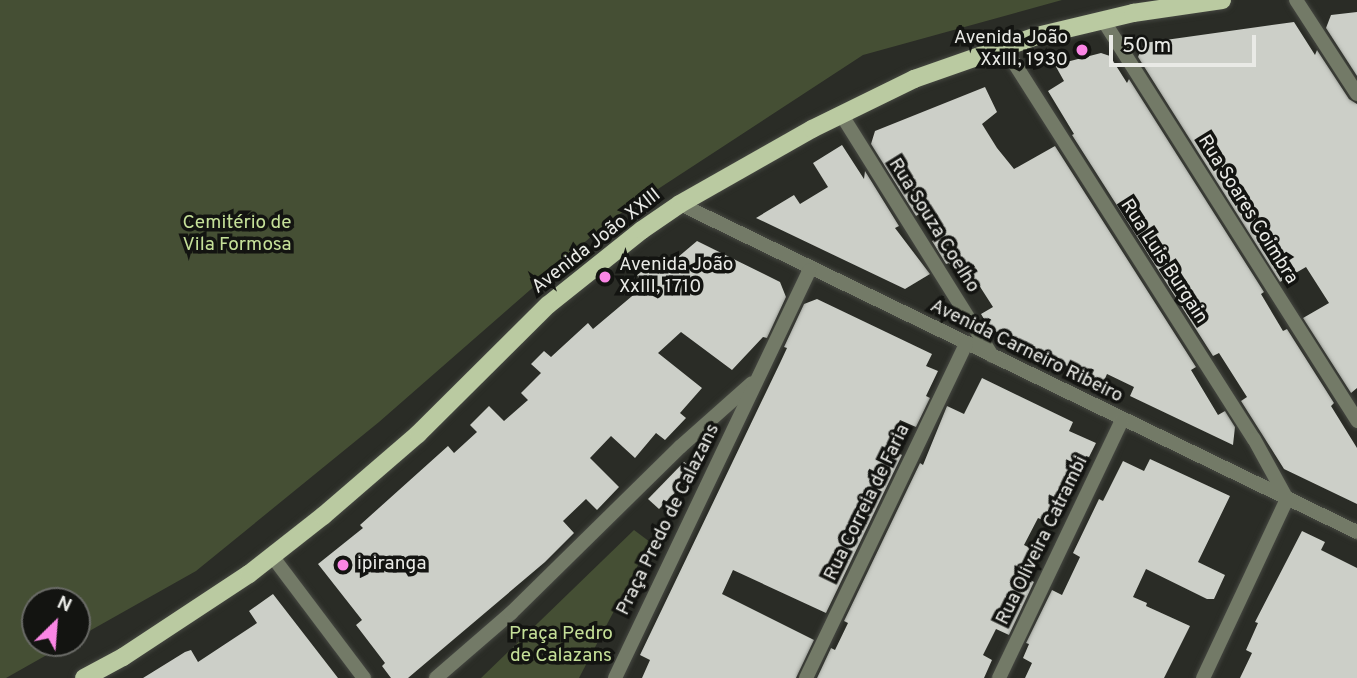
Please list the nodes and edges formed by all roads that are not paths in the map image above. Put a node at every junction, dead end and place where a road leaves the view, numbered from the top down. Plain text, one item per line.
1 (1222, 0) edge
2 (1296, 0) edge
3 (1103, 20) junction
4 (1004, 47) junction
5 (1357, 94) edge
6 (842, 114) junction
7 (680, 204) junction
8 (810, 270) junction
9 (966, 344) junction
10 (992, 357) junction
11 (759, 378) junction
12 (1122, 420) junction
13 (1357, 421) edge
14 (1287, 499) junction
15 (1357, 532) edge
16 (272, 556) junction
17 (84, 678) edge
18 (365, 678) edge
19 (436, 678) edge
20 (615, 678) edge
21 (806, 678) edge
22 (999, 678) edge
23 (1203, 678) edge

1 - 3 main road, Avenida João XXIII
2 - 5 street
3 - 4 main road, Avenida João XXIII
3 - 13 street, Rua Soares Coimbra
4 - 6 main road, Avenida João XXIII
4 - 14 street, Rua Luis Burgain
6 - 7 main road, Avenida João XXIII
6 - 10 street, Rua Souza Coelho
7 - 8 street, Avenida Carneiro Ribeiro
7 - 16 main road, Avenida João XXIII
8 - 9 street, Avenida Carneiro Ribeiro
8 - 11 street, Praça Predo de Calazans
9 - 10 street, Avenida Carneiro Ribeiro
9 - 21 street, Rua Correia de Faria
10 - 12 street, Avenida Carneiro Ribeiro
11 - 19 street
11 - 20 street, Praça Predo de Calazans
12 - 14 street, Avenida Carneiro Ribeiro
12 - 22 street, Rua Oliveira Catrambi
14 - 15 street, Avenida Carneiro Ribeiro
14 - 23 street
16 - 17 main road, Avenida João XXIII
16 - 18 street

